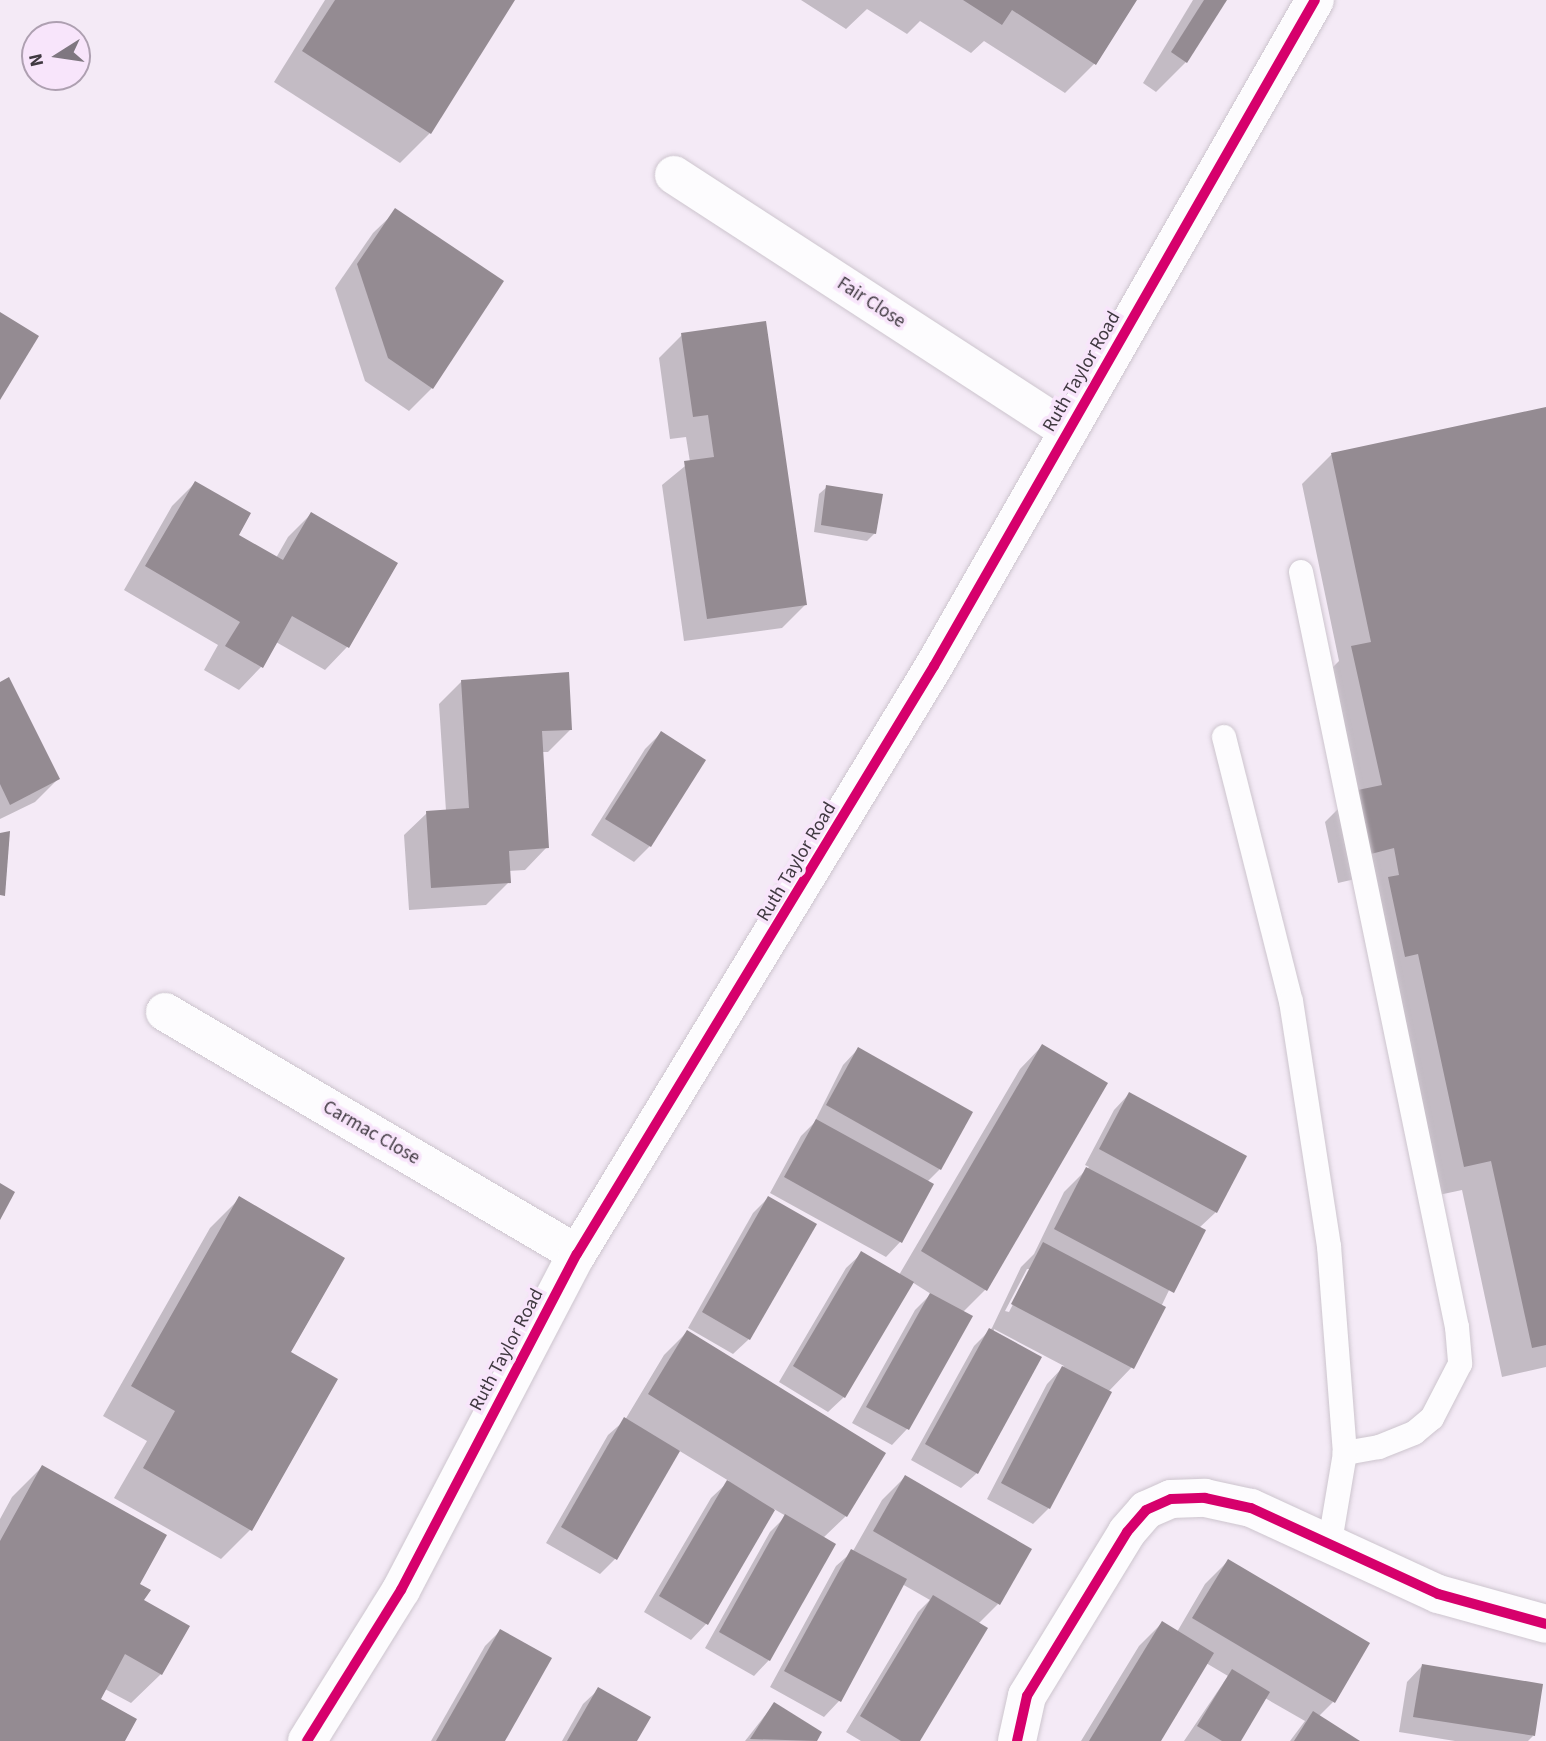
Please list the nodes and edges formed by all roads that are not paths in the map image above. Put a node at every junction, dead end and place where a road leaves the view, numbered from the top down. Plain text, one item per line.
1 (1315, 0) edge
2 (674, 174) dead end
3 (1068, 430) junction
4 (1301, 572) dead end
5 (1224, 737) dead end
6 (165, 1012) dead end
7 (577, 1254) junction
8 (1345, 1453) junction
9 (1330, 1542) junction
10 (1546, 1624) edge
11 (307, 1741) edge
12 (1017, 1741) edge

1 - 3 street, Ruth Taylor Road
2 - 3 street, Fair Close
3 - 7 street, Ruth Taylor Road
4 - 8 lane
5 - 8 lane
6 - 7 street, Carmac Close
7 - 11 street, Ruth Taylor Road
8 - 9 lane
9 - 10 street
9 - 12 street

